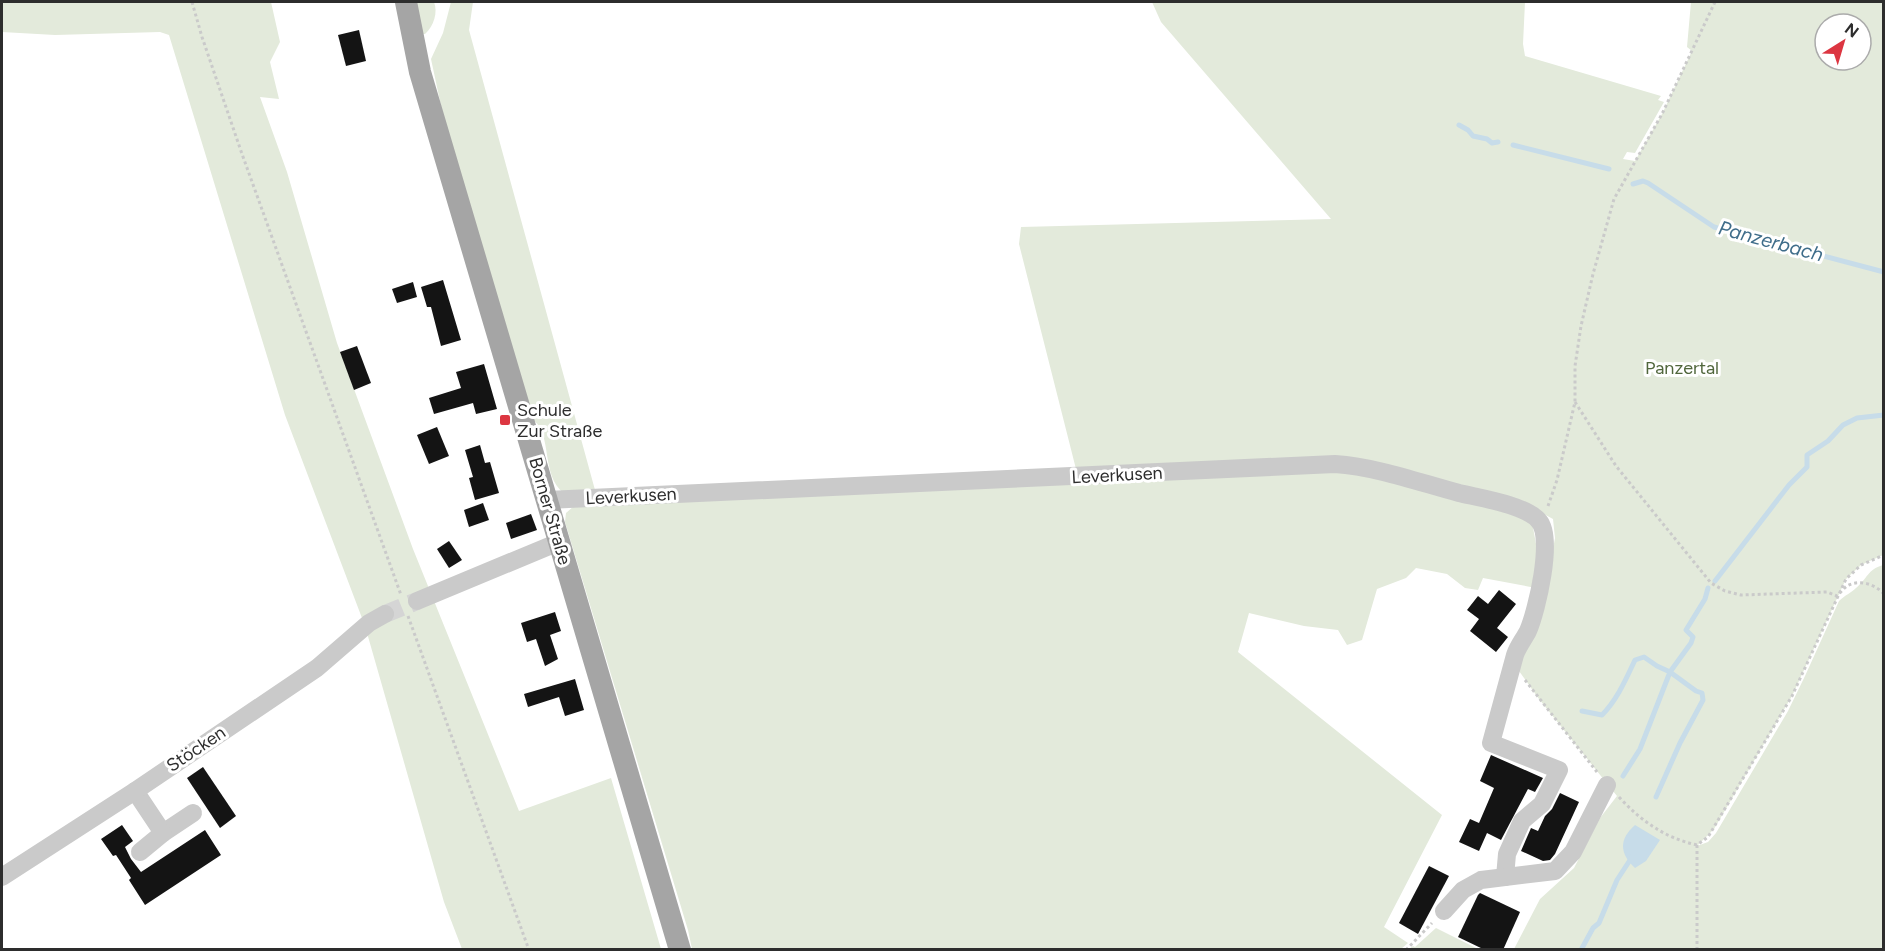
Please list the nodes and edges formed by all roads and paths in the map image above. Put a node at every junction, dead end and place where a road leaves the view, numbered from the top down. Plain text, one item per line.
1 (192, 2) edge
2 (406, 2) edge
3 (1715, 2) edge
4 (1575, 402) junction
5 (547, 500) junction
6 (1539, 520) junction
7 (559, 542) junction
8 (1884, 555) edge
9 (1884, 594) edge
10 (1837, 597) junction
11 (409, 604) junction
12 (385, 614) tunnel mouth
13 (1516, 652) junction
14 (1607, 785) junction
15 (135, 791) junction
16 (193, 813) dead end
17 (163, 833) junction
18 (1697, 845) junction
19 (141, 852) dead end
20 (2, 877) edge
21 (1504, 877) junction
22 (1444, 911) joint
23 (529, 950) edge
24 (680, 950) edge
25 (1406, 950) edge
26 (1697, 950) edge

1 - 11 path
2 - 5 main road, Borner Straße
3 - 4 path
4 - 6 path
4 - 10 path
5 - 6 street, Leverkusen
5 - 7 main road, Borner Straße
6 - 13 street
7 - 11 street
7 - 24 main road, Borner Straße
8 - 10 path
9 - 10 path
10 - 18 path
11 - 23 path
12 - 15 street, Stöcken
13 - 14 path
13 - 21 street
14 - 18 path
14 - 21 street
15 - 17 street
15 - 20 street, Stöcken
16 - 17 street
17 - 19 street
18 - 26 path
21 - 22 street
22 - 25 path

